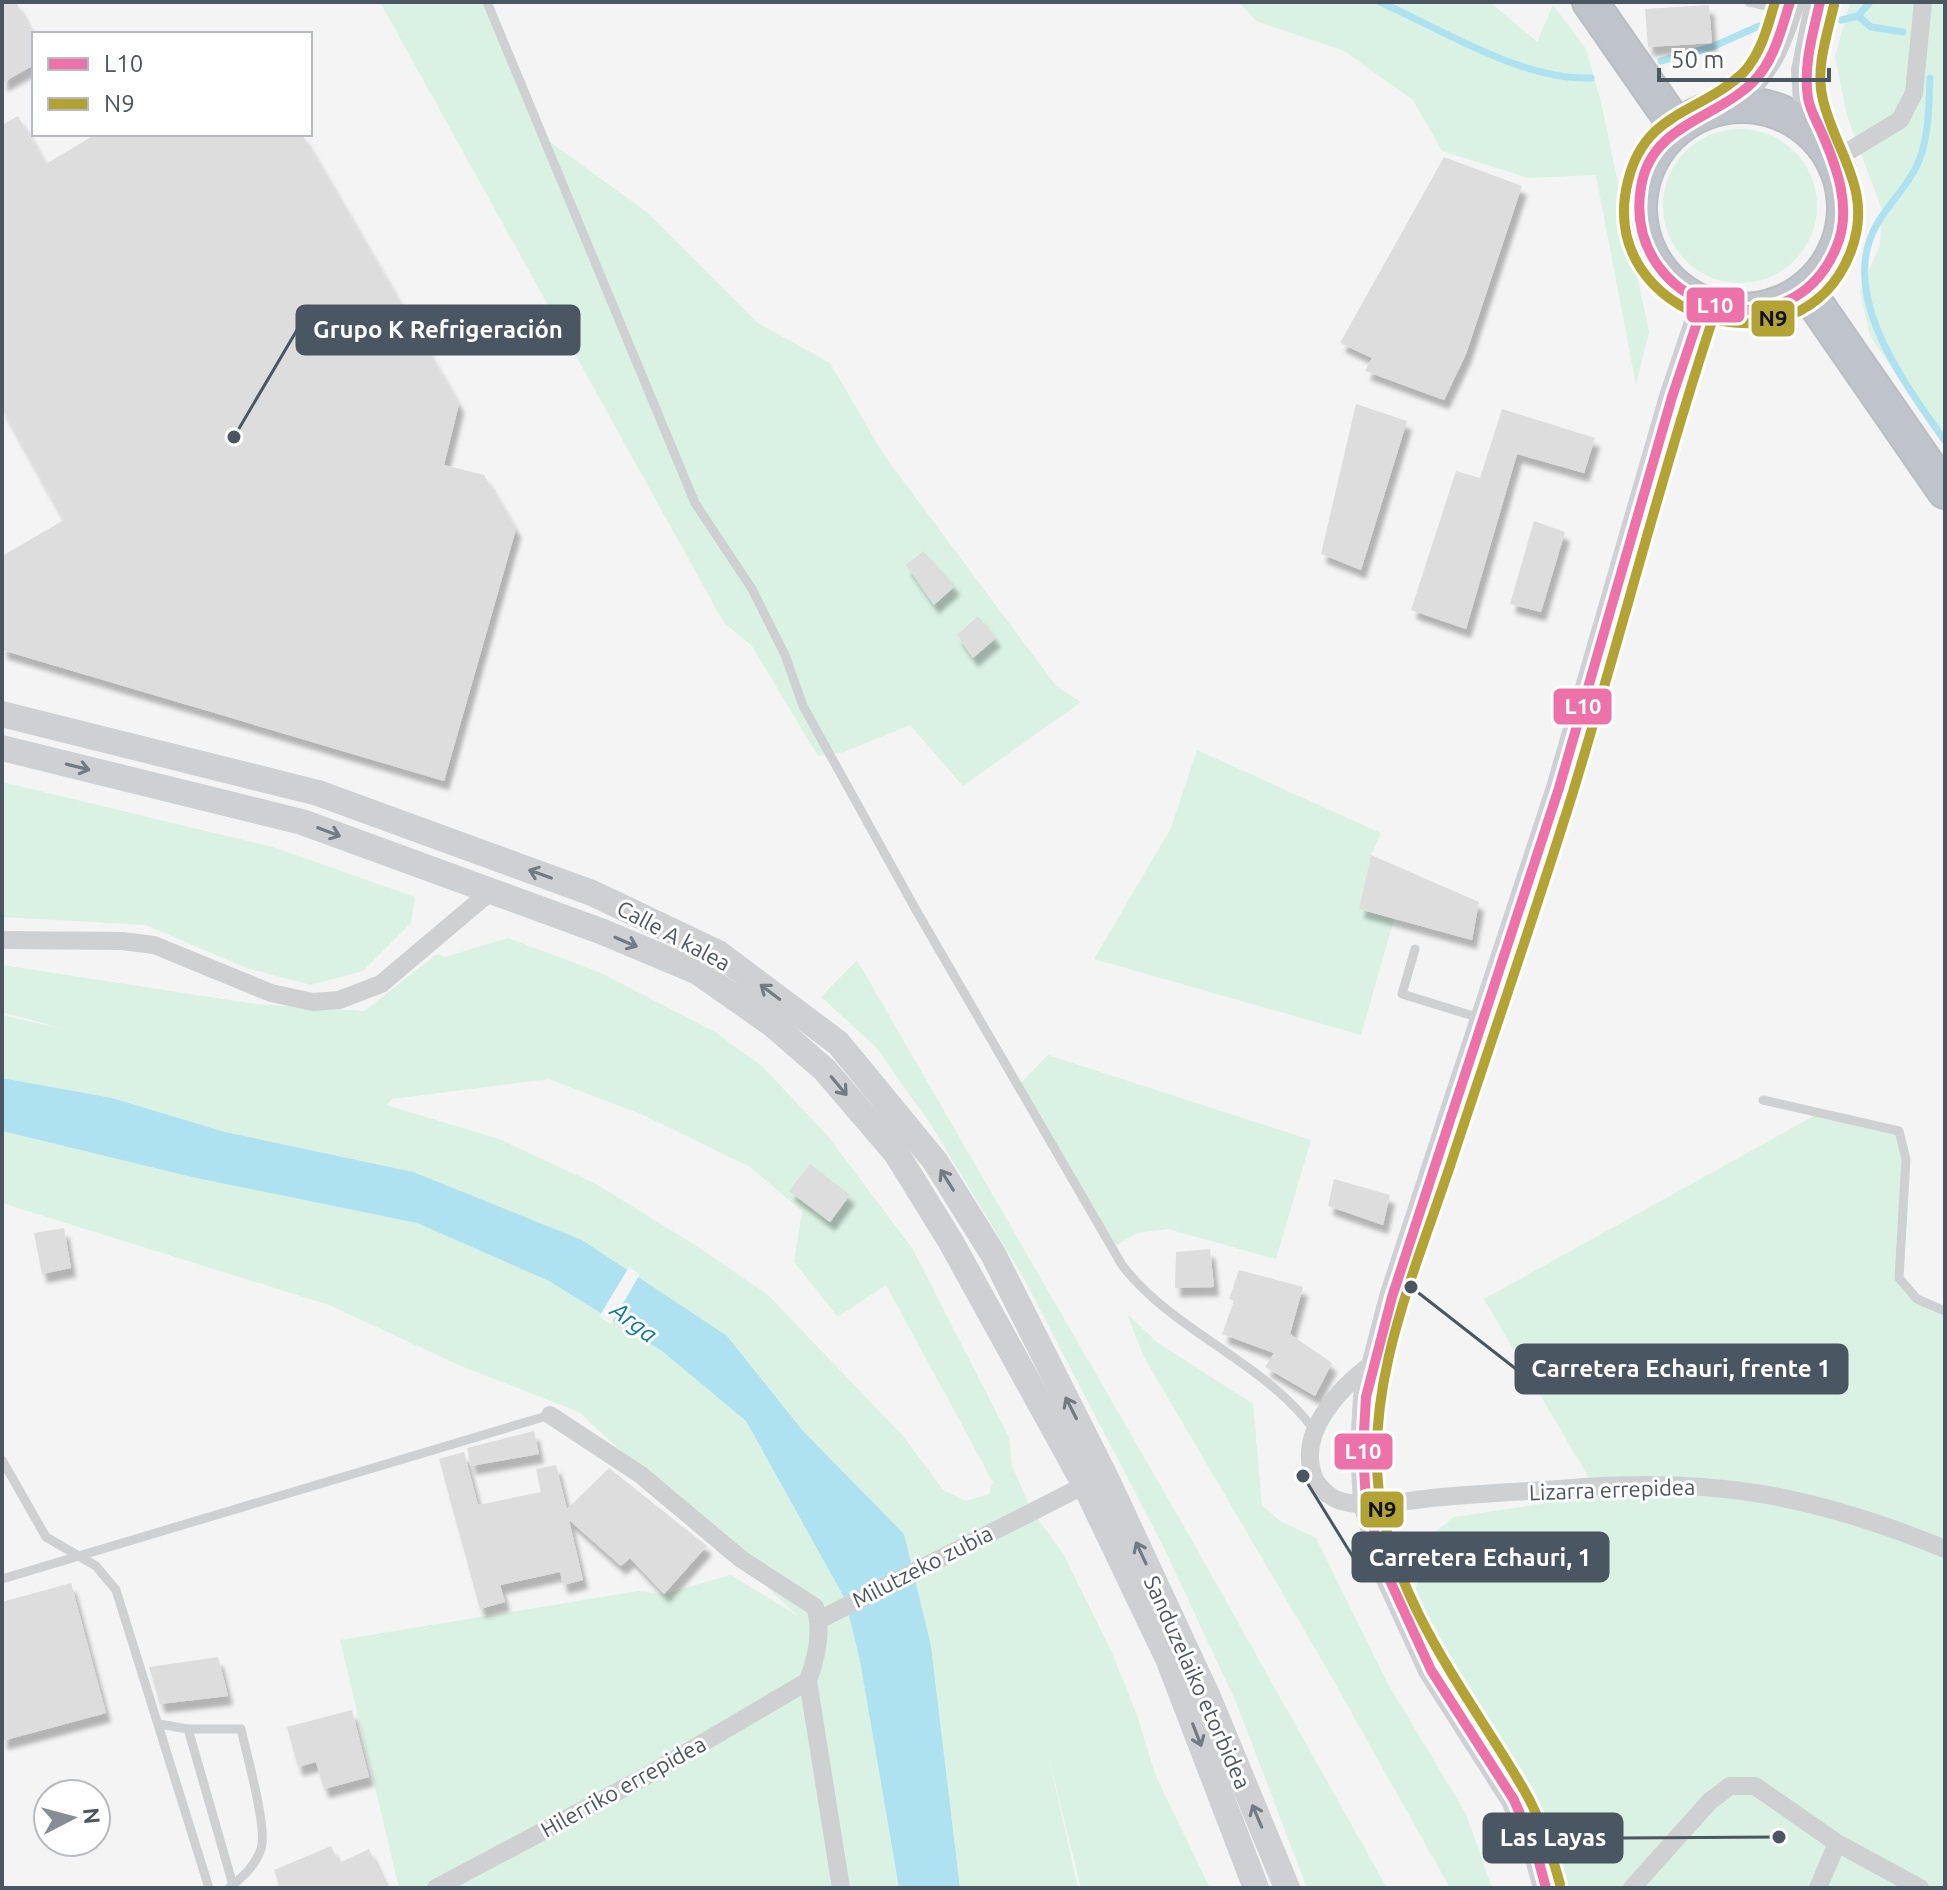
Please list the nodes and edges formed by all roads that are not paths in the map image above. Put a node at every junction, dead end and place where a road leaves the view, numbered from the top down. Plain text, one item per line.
1 (487, 2) edge
2 (1590, 2) edge
3 (1749, 2) edge
4 (1820, 2) edge
5 (1923, 2) edge
6 (1789, 6) edge
7 (1726, 105) junction
8 (1677, 127) junction
9 (1834, 160) junction
10 (1806, 290) junction
11 (1703, 305) junction
12 (1945, 491) edge
13 (2, 714) edge
14 (2, 748) edge
15 (490, 892) junction
16 (2, 940) edge
17 (1415, 949) dead end
18 (1486, 1020) junction
19 (1763, 1100) dead end
20 (1945, 1311) edge
21 (1374, 1362) junction
22 (550, 1415) joint
23 (1314, 1430) junction
24 (2, 1460) edge
25 (1095, 1481) junction
26 (1366, 1503) junction
27 (1945, 1549) edge
28 (78, 1557) junction
29 (2, 1579) edge
30 (819, 1620) junction
31 (808, 1681) junction
32 (159, 1724) junction
33 (188, 1729) junction
34 (1837, 1843) junction
35 (231, 1886) edge
36 (209, 1888) edge
37 (436, 1888) edge
38 (841, 1888) edge
39 (1256, 1888) edge
40 (1287, 1888) edge
41 (1546, 1888) edge
42 (1632, 1888) edge
43 (1818, 1888) edge
44 (1920, 1888) edge

1 - 23 lane
2 - 8 highway
3 - 6 lane
4 - 9 main road
5 - 9 street
6 - 7 main road
7 - 8 highway
7 - 9 highway
8 - 11 highway
9 - 10 highway
10 - 11 highway
10 - 12 highway
11 - 18 main road
25 -> 13 main road, Calle A kalea
14 -> 15 main road, Calle A kalea
15 - 16 street
15 -> 25 main road, Calle A kalea
17 - 18 lane
18 - 21 main road
19 - 20 lane
21 - 23 street
21 - 26 main road
22 - 28 lane
22 - 30 street
23 - 26 street, Lizarra errepidea
24 - 28 lane
25 - 30 street, Milutzeko zubia
25 -> 39 main road, Sanduzelaiko etorbidea
40 -> 25 main road, Sanduzelaiko etorbidea
26 - 27 street, Lizarra errepidea
26 - 41 main road
28 - 29 lane
28 - 32 lane
30 - 31 street
31 - 37 street, Hilerriko errepidea
31 - 38 street
32 - 33 lane
32 - 36 lane
33 - 35 lane
33 - 35 lane
34 - 42 street
34 - 43 street
34 - 44 street

